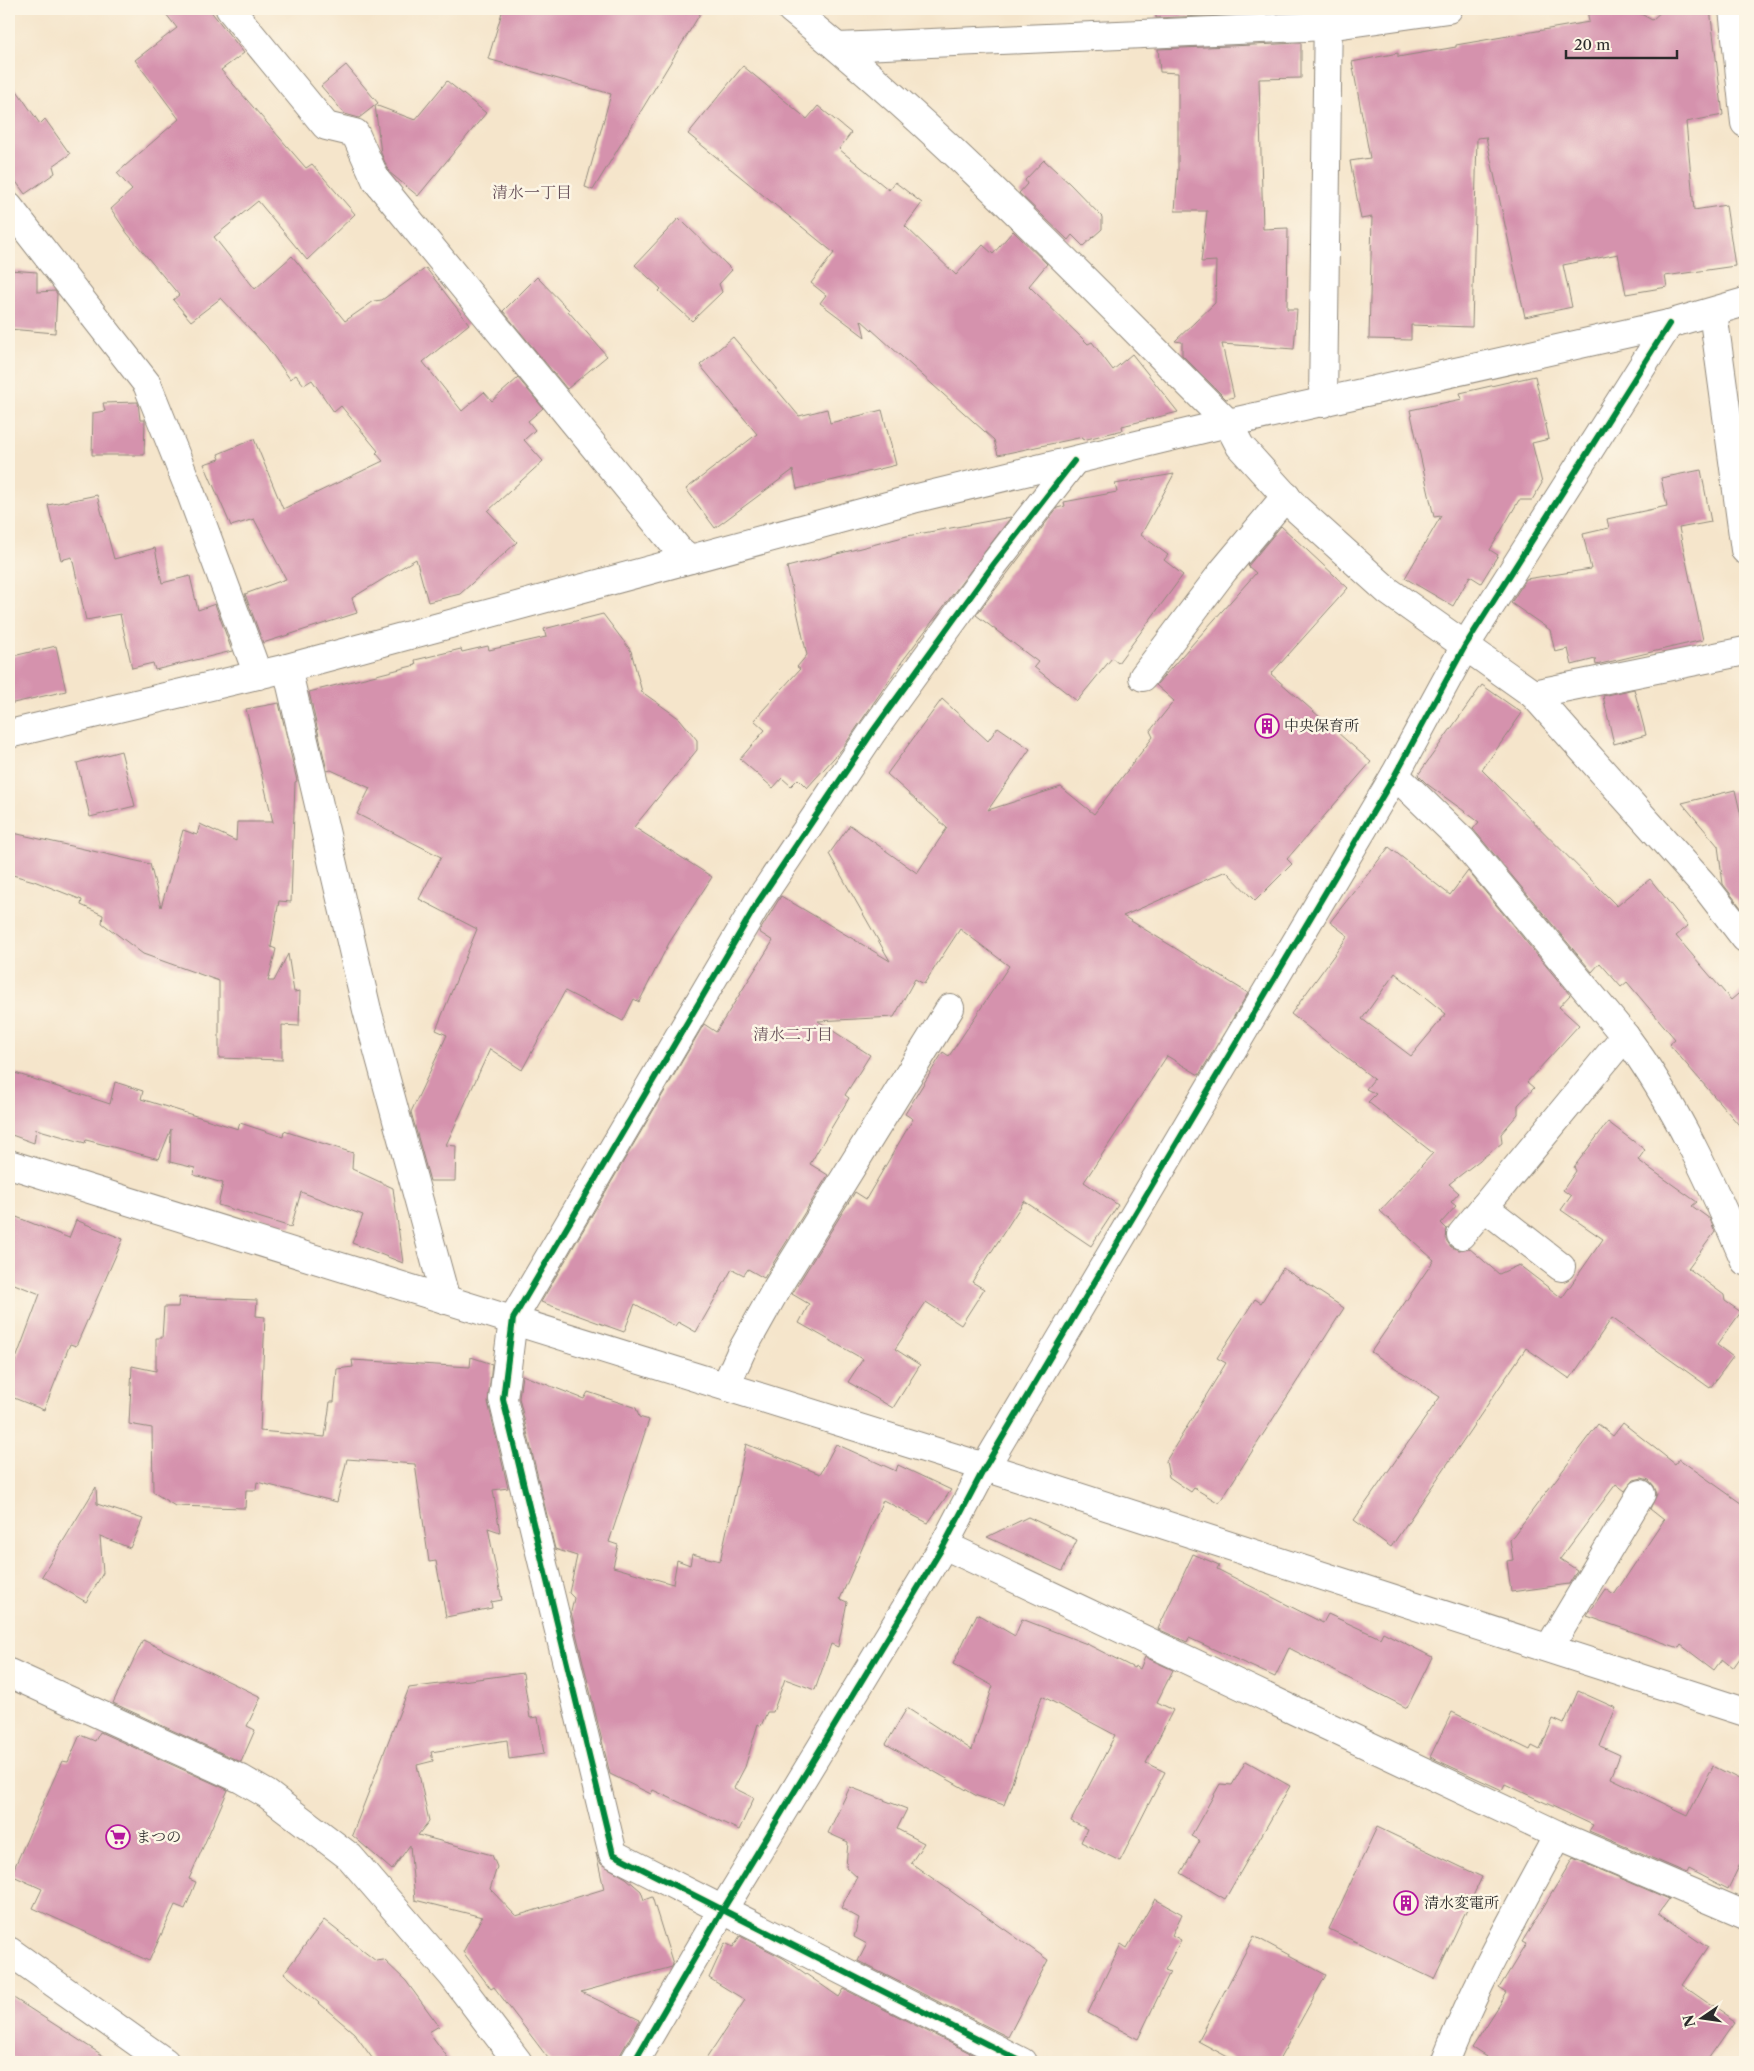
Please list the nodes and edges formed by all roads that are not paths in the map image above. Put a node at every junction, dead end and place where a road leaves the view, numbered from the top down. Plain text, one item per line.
1 (230, 9) edge
2 (790, 9) edge
3 (1448, 9) edge
4 (1732, 9) edge
5 (1328, 17) edge
6 (838, 47) junction
7 (1745, 123) edge
8 (9, 207) edge
9 (1745, 302) edge
10 (1713, 312) junction
11 (1669, 324) junction
12 (1323, 403) junction
13 (1228, 423) junction
14 (1074, 461) junction
15 (1286, 496) junction
16 (1745, 550) edge
17 (690, 560) junction
18 (1465, 646) junction
19 (1745, 651) edge
20 (287, 668) junction
21 (258, 675) junction
22 (1143, 677) dead end
23 (1533, 694) junction
24 (9, 734) edge
25 (1395, 775) junction
26 (1745, 938) edge
27 (950, 1008) dead end
28 (1625, 1036) junction
29 (9, 1164) edge
30 (1484, 1207) junction
31 (1461, 1235) dead end
32 (1745, 1260) edge
33 (1561, 1267) dead end
34 (446, 1300) junction
35 (512, 1319) junction
36 (726, 1385) junction
37 (985, 1467) junction
38 (1642, 1494) dead end
39 (944, 1545) junction
40 (1549, 1648) junction
41 (9, 1673) edge
42 (1745, 1712) edge
43 (1558, 1835) junction
44 (722, 1911) junction
45 (1745, 1916) edge
46 (9, 1951) edge
47 (165, 2062) edge
48 (518, 2062) edge
49 (634, 2062) edge
50 (1022, 2062) edge
51 (1446, 2062) edge

1 - 17 street
2 - 6 street
3 - 5 street
4 - 7 street
5 - 6 street
5 - 12 street
6 - 13 street
8 - 21 street
9 - 10 street
10 - 11 street
10 - 16 street
11 - 12 street
11 - 18 street
12 - 13 street
13 - 14 street
13 - 15 street
14 - 17 street
14 - 35 street
15 - 18 street
15 - 22 street
17 - 20 street
18 - 23 street
18 - 25 street
19 - 23 street
20 - 21 street
20 - 34 street
21 - 24 street
23 - 26 street
25 - 28 street
25 - 37 street
27 - 36 street
28 - 30 street
28 - 32 street
29 - 34 street
30 - 31 street
30 - 33 street
34 - 35 street
35 - 36 street
35 - 44 street
36 - 37 street
37 - 39 street
37 - 40 street
38 - 40 street
39 - 43 street
39 - 44 street
40 - 42 street
41 - 48 street
43 - 45 street
43 - 51 street
44 - 49 street
44 - 50 street
46 - 47 street

